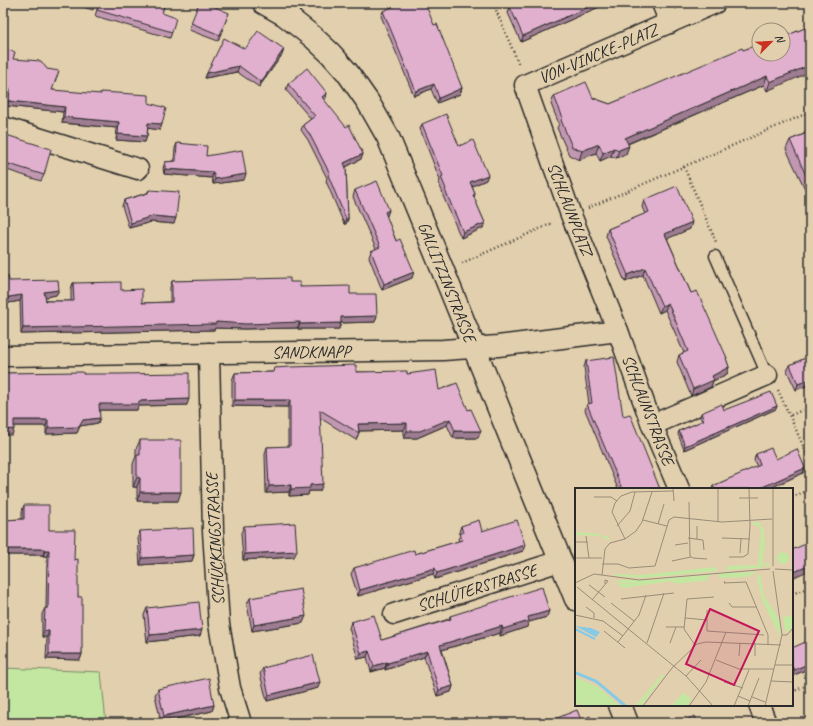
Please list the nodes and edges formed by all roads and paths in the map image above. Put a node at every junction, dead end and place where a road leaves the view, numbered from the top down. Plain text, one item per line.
1 (264, 3) edge
2 (493, 3) edge
3 (662, 3) edge
4 (715, 3) edge
5 (808, 3) edge
6 (810, 7) edge
7 (288, 9) edge
8 (670, 23) junction
9 (525, 85) junction
10 (810, 112) edge
11 (3, 127) edge
12 (684, 167) junction
13 (138, 169) dead end
14 (571, 215) junction
15 (716, 256) joint
16 (443, 271) junction
17 (618, 331) junction
18 (474, 348) junction
19 (209, 353) junction
20 (3, 356) edge
21 (767, 375) junction
22 (810, 407) edge
23 (791, 415) junction
24 (652, 425) junction
25 (810, 461) edge
26 (679, 488) edge
27 (810, 490) edge
28 (793, 497) edge
29 (560, 561) junction
30 (810, 587) edge
31 (793, 594) edge
32 (575, 597) edge
33 (394, 614) dead end
34 (810, 684) edge
35 (793, 692) edge
36 (620, 706) edge
37 (759, 706) edge
38 (241, 723) edge
39 (627, 723) edge
40 (766, 723) edge

1 - 7 street, GALLITZINSTRASSE
2 - 9 path
3 - 8 street
4 - 8 street, VON-VINCKE-PLATZ
5 - 6 path
7 - 16 street, GALLITZINSTRASSE
8 - 9 street, VON-VINCKE-PLATZ
9 - 14 street, SCHLAUNPLATZ
10 - 12 path
11 - 13 street
12 - 14 path
12 - 15 path
14 - 16 path
14 - 17 street, SCHLAUNPLATZ
15 - 21 lane
16 - 18 street, GALLITZINSTRASSE
17 - 18 street, SANDKNAPP
17 - 24 street, SCHLAUNSTRASSE
18 - 19 street, SANDKNAPP
18 - 29 street, GALLITZINSTRASSE
19 - 20 street, SANDKNAPP
19 - 38 street, SCHÜCKINGSTRASSE
21 - 23 path
21 - 24 street
22 - 23 path
23 - 25 path
24 - 26 street, SCHLAUNSTRASSE
27 - 28 path
29 - 32 street, GALLITZINSTRASSE
29 - 33 street, SCHLÜTERSTRASSE
30 - 31 path
34 - 35 path
36 - 39 street
37 - 40 street

